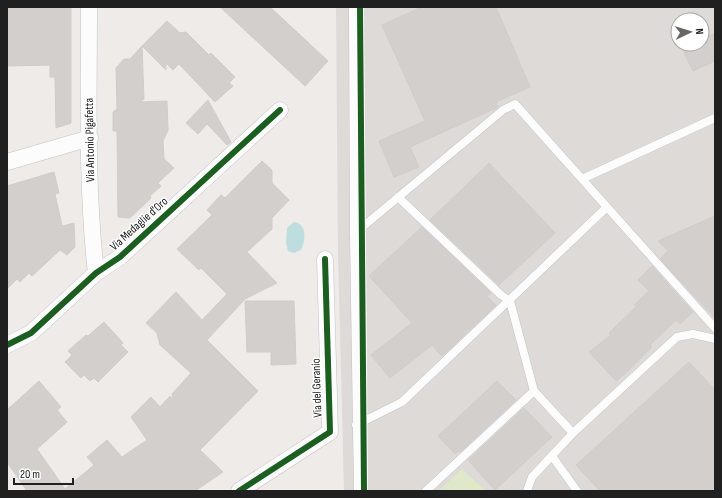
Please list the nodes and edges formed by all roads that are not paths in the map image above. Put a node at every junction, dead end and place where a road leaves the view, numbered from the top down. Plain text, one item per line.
1 (89, 7) edge
2 (353, 7) edge
3 (280, 110) dead end
4 (715, 118) edge
5 (90, 138) junction
6 (7, 162) edge
7 (582, 179) junction
8 (398, 197) junction
9 (607, 207) junction
10 (354, 234) junction
11 (325, 259) dead end
12 (96, 273) junction
13 (510, 300) junction
14 (715, 328) edge
15 (715, 339) edge
16 (7, 345) edge
17 (534, 391) junction
18 (356, 425) junction
19 (573, 433) junction
20 (552, 456) junction
21 (239, 491) edge
22 (358, 491) edge
23 (426, 491) edge
24 (527, 491) edge
25 (577, 491) edge

1 - 5 street, Via Antonio Pigafetta
2 - 10 lane
3 - 12 street, Via Medaglie d'Oro
4 - 7 lane
5 - 6 street
5 - 12 street, Via Antonio Pigafetta
7 - 8 lane
7 - 9 lane
8 - 10 lane
8 - 13 lane
9 - 13 lane
9 - 14 lane
10 - 18 lane
11 - 21 street, Via del Geranio
12 - 16 street, Via Medaglie d'Oro
13 - 17 lane
13 - 18 lane
15 - 19 lane
17 - 19 lane
17 - 23 lane
18 - 22 lane
19 - 20 lane
20 - 24 lane
20 - 25 lane

